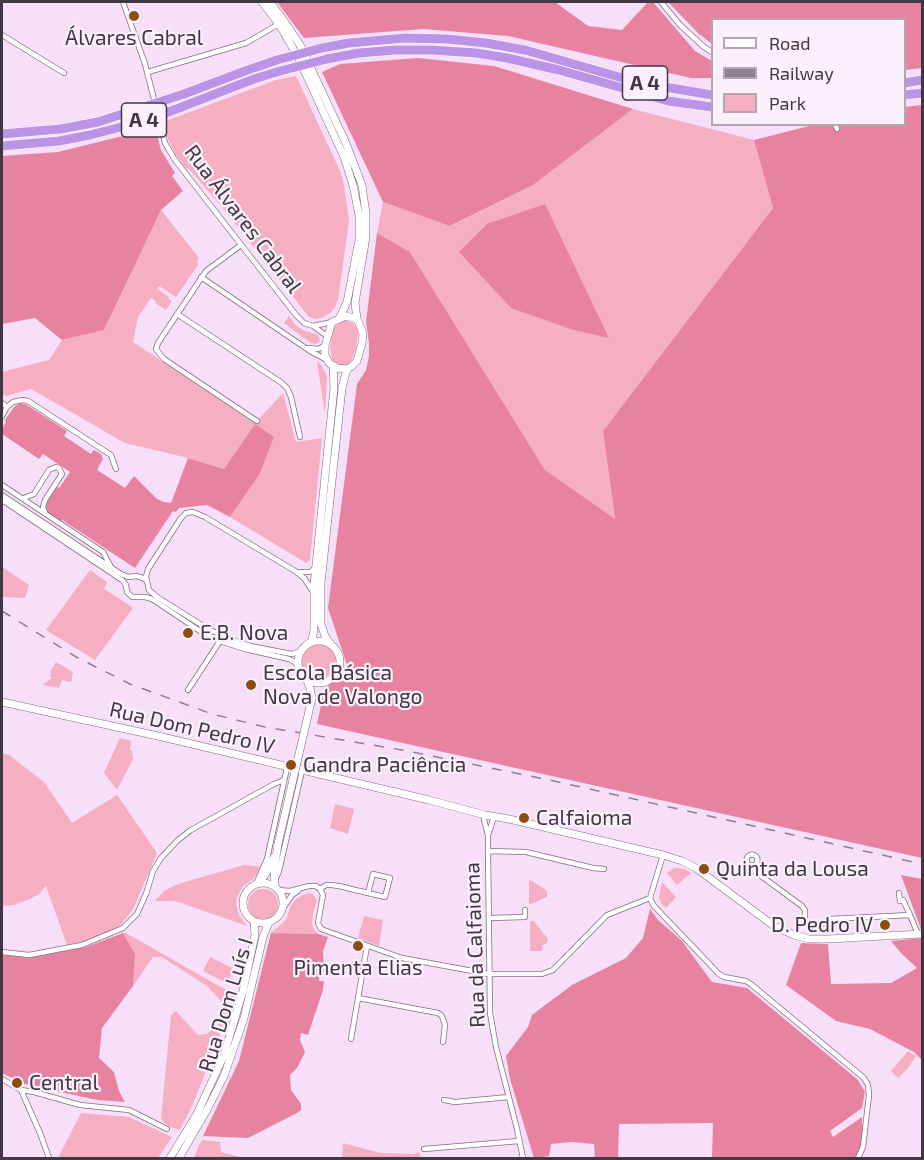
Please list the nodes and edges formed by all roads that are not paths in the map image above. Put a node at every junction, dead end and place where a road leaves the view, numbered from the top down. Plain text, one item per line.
1 (123, 2) edge
2 (262, 2) edge
3 (270, 2) edge
4 (661, 2) edge
5 (282, 22) junction
6 (2, 35) edge
7 (711, 51) edge
8 (148, 72) junction
9 (64, 73) dead end
10 (922, 80) edge
11 (906, 82) edge
12 (922, 93) edge
13 (711, 94) edge
14 (906, 95) edge
15 (154, 99) dead end
16 (711, 107) edge
17 (160, 122) dead end
18 (2, 134) edge
19 (2, 146) edge
20 (241, 245) junction
21 (201, 277) junction
22 (177, 314) junction
23 (340, 317) junction
24 (357, 320) junction
25 (332, 322) junction
26 (313, 326) junction
27 (327, 336) junction
28 (325, 346) junction
29 (306, 348) junction
30 (330, 363) junction
31 (347, 369) junction
32 (2, 403) edge
33 (7, 407) junction
34 (2, 416) edge
35 (257, 421) dead end
36 (300, 437) dead end
37 (116, 469) dead end
38 (2, 485) edge
39 (2, 495) edge
40 (23, 499) junction
41 (2, 500) edge
42 (47, 515) junction
43 (111, 567) junction
44 (148, 569) junction
45 (296, 571) junction
46 (316, 574) junction
47 (134, 576) junction
48 (147, 584) junction
49 (126, 585) junction
50 (314, 592) junction
51 (140, 598) junction
52 (220, 641) junction
53 (308, 644) junction
54 (331, 645) junction
55 (301, 651) junction
56 (298, 664) junction
57 (306, 678) junction
58 (324, 682) junction
59 (188, 690) dead end
60 (312, 698) junction
61 (2, 702) edge
62 (287, 768) junction
63 (302, 771) junction
64 (284, 780) junction
65 (485, 815) junction
66 (494, 817) junction
67 (488, 835) junction
68 (277, 848) junction
69 (488, 851) junction
70 (663, 855) junction
71 (752, 866) dead end
72 (604, 869) dead end
73 (258, 883) junction
74 (276, 886) junction
75 (301, 889) junction
76 (320, 889) junction
77 (368, 893) junction
78 (899, 893) dead end
79 (650, 898) junction
80 (283, 908) junction
81 (525, 910) dead end
82 (910, 915) junction
83 (489, 918) junction
84 (254, 921) junction
85 (269, 922) junction
86 (920, 934) edge
87 (367, 946) junction
88 (2, 952) edge
89 (489, 974) junction
90 (358, 998) junction
91 (351, 1039) dead end
92 (443, 1042) dead end
93 (2, 1079) edge
94 (21, 1090) junction
95 (509, 1097) junction
96 (444, 1100) dead end
97 (167, 1129) dead end
98 (519, 1141) junction
99 (424, 1149) dead end
100 (48, 1158) edge
101 (170, 1158) edge
102 (179, 1158) edge
103 (523, 1158) edge
104 (858, 1158) edge

1 - 8 street
2 - 5 main road
3 - 5 main road
4 - 7 street
5 - 8 street
5 - 23 main road
5 - 24 main road
6 - 9 street
8 - 15 street
10 - 11 highway
12 - 14 highway
13 - 18 highway, A 4, bridge
16 - 19 highway, A 4, bridge
17 - 20 street, Rua Álvares Cabral
20 - 21 street
20 - 26 street, Rua Álvares Cabral
21 - 22 street
21 - 29 street
22 - 35 street
22 - 36 street
23 - 24 main road
23 - 25 main road
24 - 31 main road
25 - 26 street
25 - 27 main road
26 - 27 street, Rua Álvares Cabral
27 - 28 main road
28 - 29 street
28 - 30 main road
29 - 30 street
30 - 31 main road
30 - 46 main road
31 - 46 main road
32 - 33 street
33 - 34 street
33 - 37 street
38 - 40 street
39 - 43 street
40 - 42 street
40 - 42 street
41 - 49 street
42 - 43 street
43 - 47 street
44 - 45 street
44 - 47 street
44 - 48 street
45 - 46 street
45 - 50 street
46 - 50 main road
46 - 54 main road
47 - 48 street
47 - 49 street
48 - 51 street
48 - 55 street
49 - 51 street
50 - 53 main road
51 - 52 street
52 - 56 street
52 - 59 street
53 - 54 main road
53 - 55 main road
54 - 58 main road
55 - 56 main road
56 - 57 main road
57 - 58 main road
57 - 60 main road
58 - 60 main road
60 - 68 main road, bridge
61 - 62 main road, Rua Dom Pedro IV
62 - 63 main road, Rua Dom Pedro IV
62 - 64 street, Rua Dom Luís I
63 - 65 main road, Rua Dom Pedro IV
63 - 74 street
64 - 73 street, Rua Dom Luís I
64 - 88 street
65 - 66 main road, Rua Dom Pedro IV
65 - 67 street, Rua da Calfaioma
66 - 67 street, Rua da Calfaioma
66 - 70 main road, Rua Dom Pedro IV
67 - 69 street, Rua da Calfaioma
68 - 73 main road, Rua Dom Luís I
68 - 74 main road
69 - 72 street
69 - 83 street, Rua da Calfaioma
70 - 79 street
70 - 86 main road, Rua Dom Pedro IV
71 - 82 street
73 - 74 main road
73 - 84 main road, Rua Dom Luís I
74 - 75 street
74 - 80 main road
75 - 76 street
75 - 80 street
76 - 77 street
76 - 87 street
77 - 77 street
78 - 82 street, Rua Dom Pedro IV
79 - 89 street
79 - 104 street
80 - 85 main road, Rua Dom Luís I
81 - 83 street
82 - 86 street, Rua Dom Pedro IV
83 - 89 street, Rua da Calfaioma
84 - 85 main road, Rua Dom Luís I
84 - 101 main road, Rua Dom Luís I
85 - 102 main road, Rua Dom Luís I
87 - 89 street
87 - 90 street
89 - 95 street, Rua da Calfaioma
90 - 91 street
90 - 92 street
93 - 94 street
94 - 97 street
94 - 100 street
95 - 96 street
95 - 98 street, Rua da Calfaioma
98 - 99 street
98 - 103 street, Rua da Calfaioma

